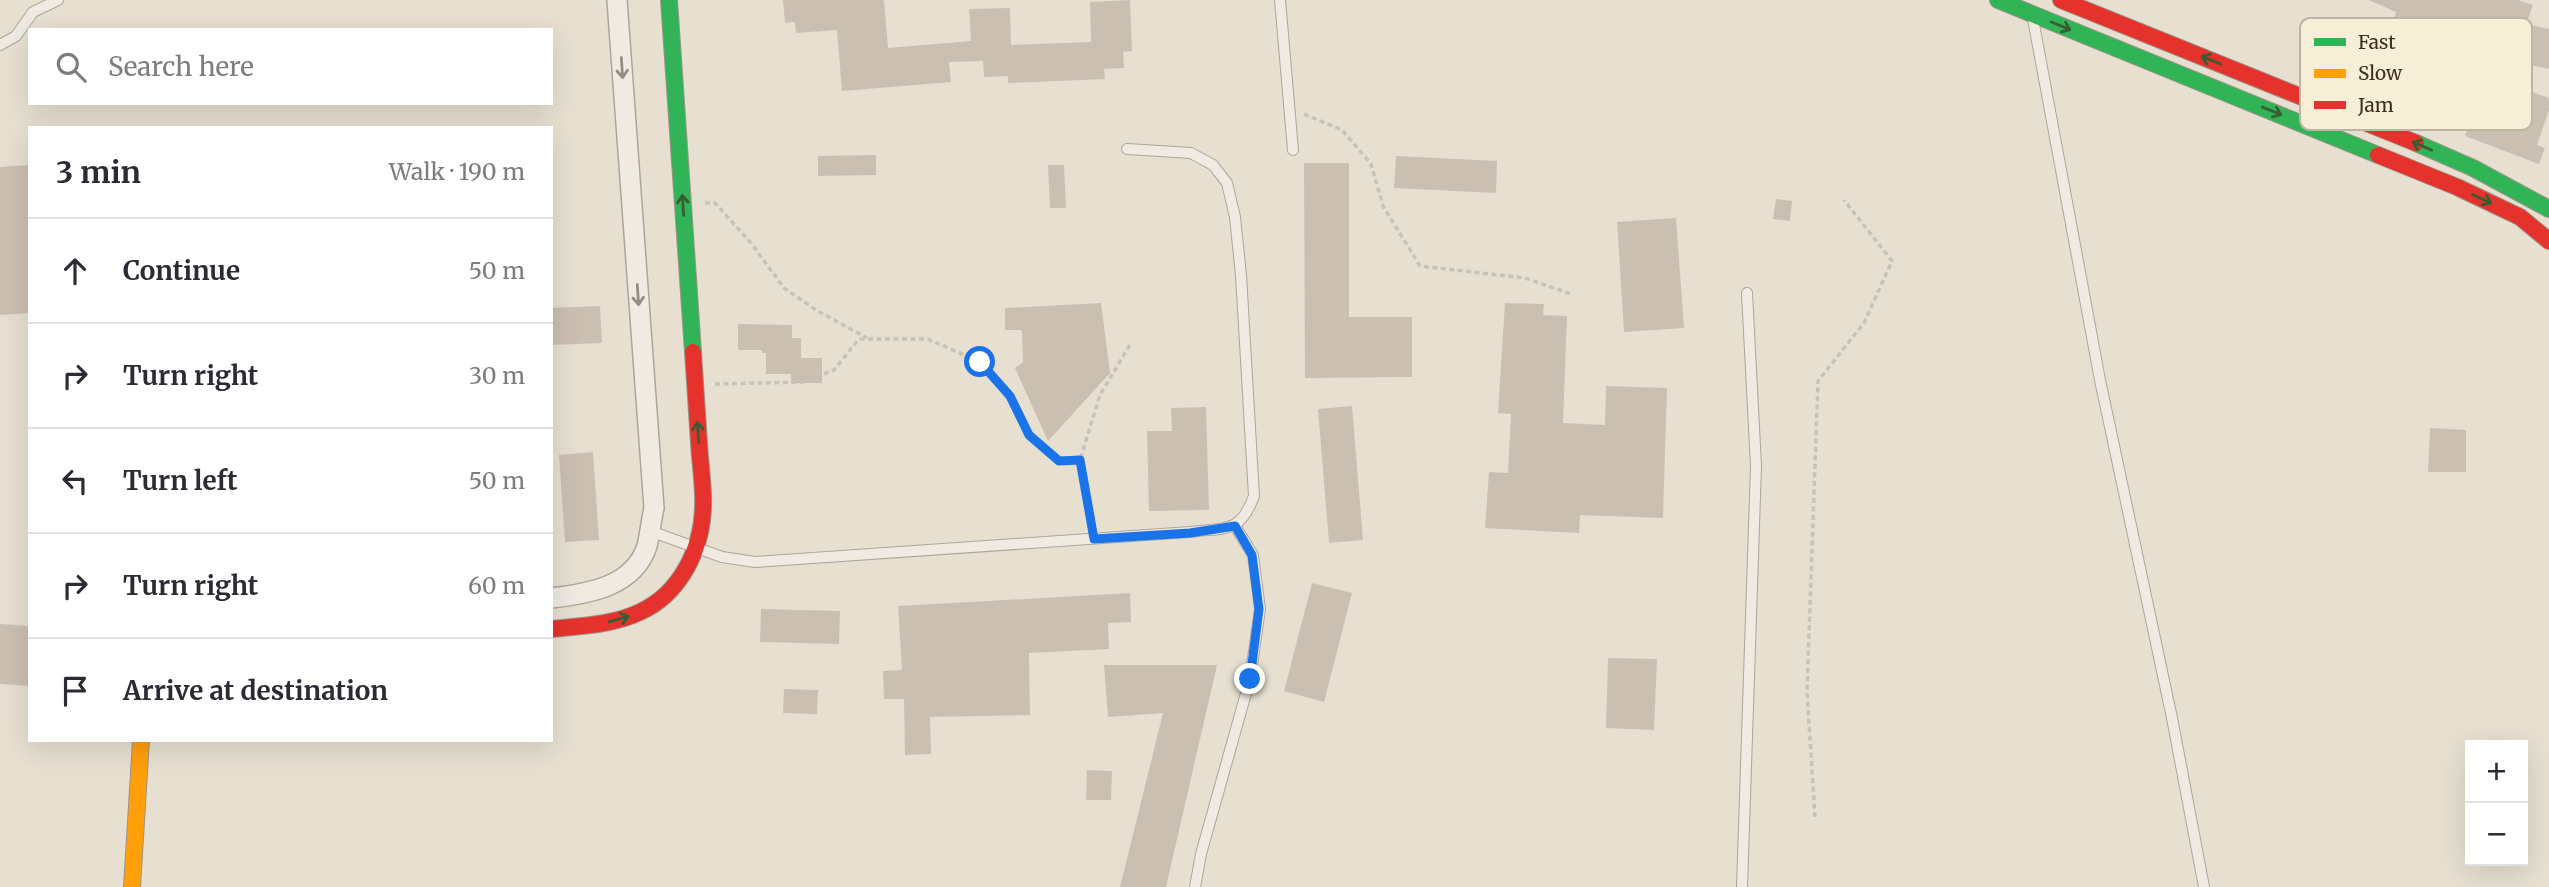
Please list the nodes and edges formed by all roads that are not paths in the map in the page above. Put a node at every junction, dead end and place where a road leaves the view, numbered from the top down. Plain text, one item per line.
1 (58, 0) edge
2 (617, 0) edge
3 (669, 0) edge
4 (1280, 0) edge
5 (1998, 0) edge
6 (2062, 0) edge
7 (2032, 14) junction
8 (0, 45) edge
9 (2300, 96) edge
10 (2300, 123) edge
11 (2317, 130) edge
12 (2385, 130) edge
13 (1126, 149) dead end
14 (1293, 150) dead end
15 (2549, 209) edge
16 (2549, 241) edge
17 (1747, 293) dead end
18 (1235, 526) junction
19 (650, 531) junction
20 (696, 547) junction
21 (553, 598) edge
22 (553, 629) edge
23 (141, 742) edge
24 (132, 887) edge
25 (1195, 887) edge
26 (1742, 887) edge
27 (2204, 887) edge

1 - 8 lane
2 -> 19 street
20 -> 3 main road
4 - 14 lane
5 - 7 main road
9 -> 6 main road
7 -> 10 main road
7 - 27 lane
11 -> 16 main road
15 -> 12 main road
13 - 18 lane
17 - 26 lane
18 - 20 lane
18 - 25 lane
19 - 20 lane
19 - 21 street
22 -> 20 main road
23 - 24 main road

